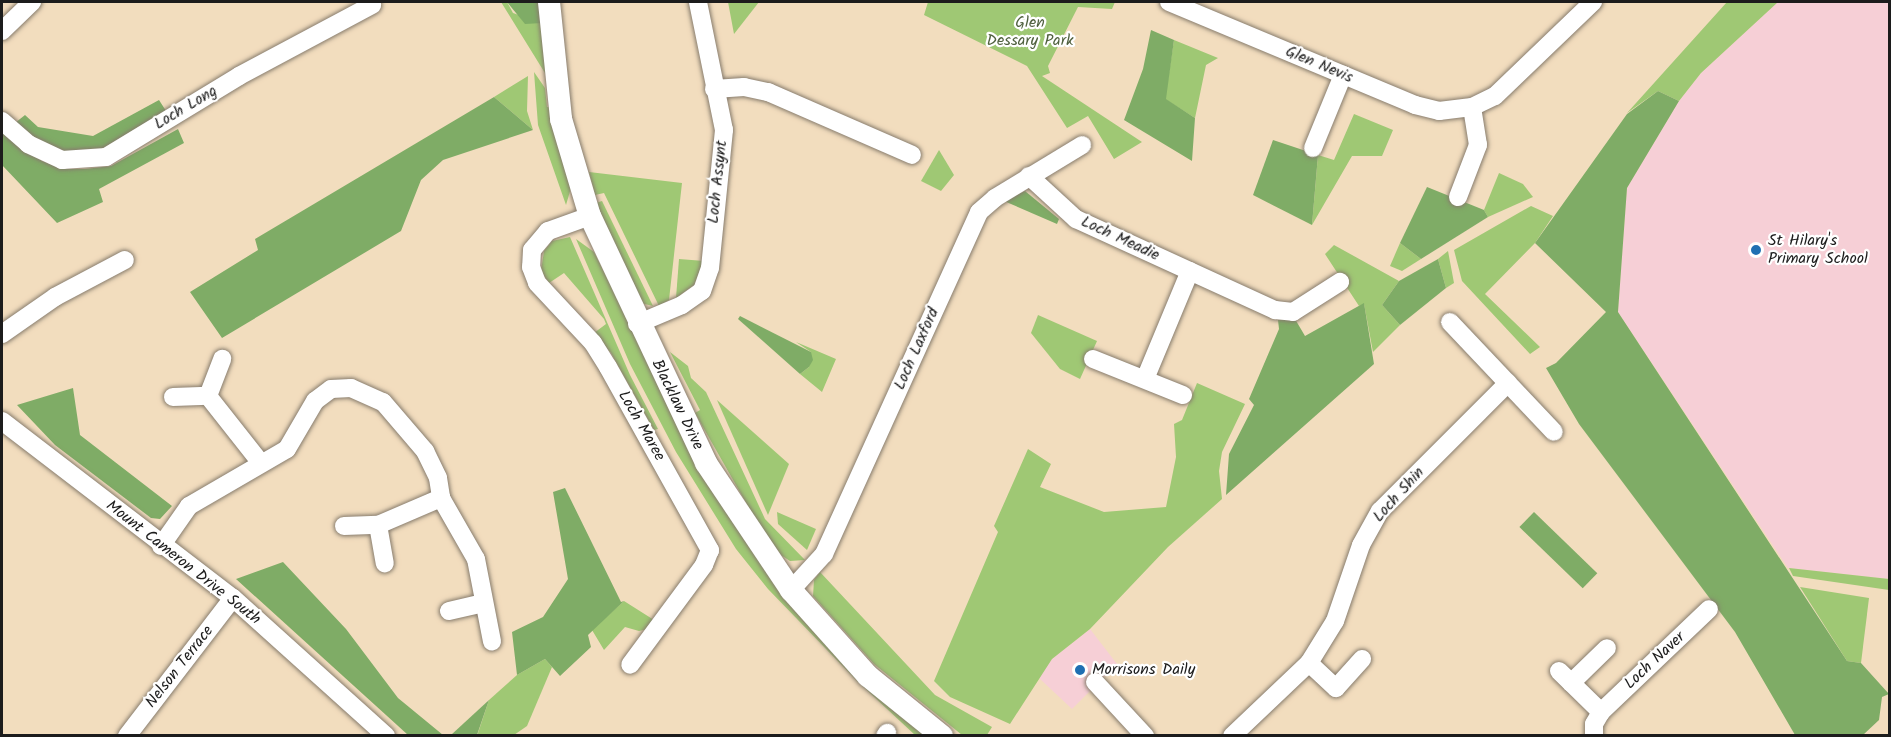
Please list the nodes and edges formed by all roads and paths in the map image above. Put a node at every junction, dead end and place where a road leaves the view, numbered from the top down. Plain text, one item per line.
1 (32, 2) edge
2 (549, 2) edge
3 (698, 2) edge
4 (1168, 2) edge
5 (1593, 2) edge
6 (372, 5) dead end
7 (2, 30) edge
8 (1343, 75) junction
9 (714, 89) junction
10 (1472, 107) junction
11 (2, 120) edge
12 (1082, 145) dead end
13 (1313, 148) dead end
14 (912, 155) dead end
15 (1029, 176) junction
16 (1458, 197) dead end
17 (590, 216) junction
18 (125, 260) dead end
19 (1190, 271) junction
20 (1340, 282) dead end
21 (1450, 322) dead end
22 (637, 324) junction
23 (2, 334) edge
24 (222, 359) dead end
25 (1093, 359) dead end
26 (1145, 378) junction
27 (1508, 383) junction
28 (1183, 395) dead end
29 (208, 396) junction
30 (173, 398) dead end
31 (2, 421) edge
32 (1554, 432) dead end
33 (261, 463) junction
34 (441, 498) junction
35 (378, 525) junction
36 (344, 526) dead end
37 (161, 546) junction
38 (385, 563) dead end
39 (791, 590) junction
40 (232, 598) junction
41 (483, 603) junction
42 (1710, 609) dead end
43 (449, 611) dead end
44 (492, 641) dead end
45 (1607, 648) dead end
46 (1362, 659) dead end
47 (1309, 663) junction
48 (630, 665) dead end
49 (1095, 682) dead end
50 (1601, 712) junction
51 (127, 735) edge
52 (386, 735) edge
53 (942, 735) edge
54 (1145, 735) edge
55 (1233, 735) edge
56 (1594, 735) edge

1 - 7 street
2 - 17 street, Blacklaw Drive
3 - 9 street, Loch Assynt
4 - 8 street, Glen Nevis
5 - 10 street, Glen Nevis
6 - 11 street, Loch Long
8 - 10 street, Glen Nevis
8 - 13 street
9 - 14 street
9 - 22 street, Loch Assynt
10 - 16 street
12 - 15 street, Loch Laxford
15 - 19 street, Loch Meadie
15 - 39 street, Loch Laxford
17 - 22 street, Blacklaw Drive
17 - 48 street, Loch Maree
18 - 23 street
19 - 20 street, Loch Meadie
19 - 26 street
21 - 27 street
22 - 39 street, Blacklaw Drive
24 - 29 street
25 - 26 street
26 - 28 street
27 - 32 street
27 - 47 street, Loch Shin
29 - 30 street
29 - 33 street
31 - 37 street, Mount Cameron Drive South
33 - 34 street
33 - 37 street
34 - 35 street
34 - 41 street
35 - 36 street
35 - 38 street
37 - 40 street, Mount Cameron Drive South
39 - 53 street, Blacklaw Drive
40 - 51 street, Nelson Terrace
40 - 52 street, Mount Cameron Drive South
41 - 43 street
41 - 44 street
42 - 50 street, Loch Naver
45 - 50 street
46 - 47 street
47 - 55 street, Loch Shin
49 - 54 street
50 - 56 street, Loch Naver

